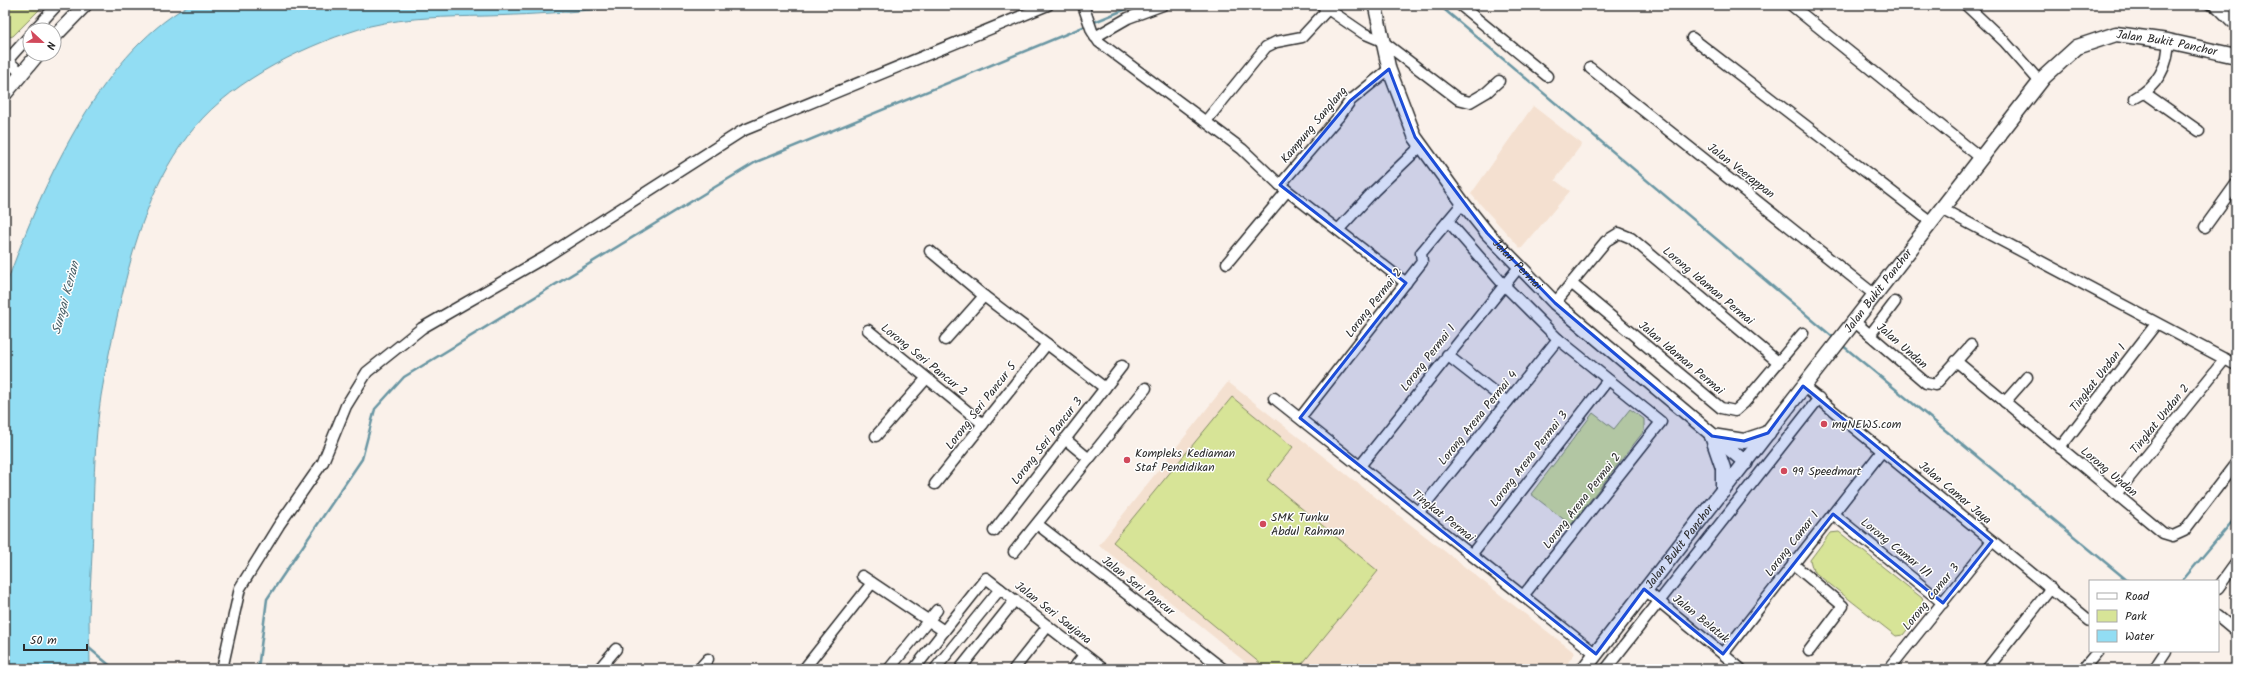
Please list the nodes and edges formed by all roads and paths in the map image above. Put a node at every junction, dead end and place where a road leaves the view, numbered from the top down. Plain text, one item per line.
1 (57, 5) edge
2 (85, 5) edge
3 (1048, 5) edge
4 (1083, 5) edge
5 (1163, 5) edge
6 (1376, 5) edge
7 (1460, 5) edge
8 (1790, 5) edge
9 (1966, 5) edge
10 (2220, 5) edge
11 (1325, 7) edge
12 (2236, 21) edge
13 (41, 22) edge
14 (62, 29) edge
15 (1094, 34) junction
16 (1692, 38) dead end
17 (1382, 41) junction
18 (2168, 41) junction
19 (22, 43) edge
20 (2236, 56) edge
21 (6, 60) edge
22 (31, 62) edge
23 (1590, 68) dead end
24 (1389, 69) junction
25 (21, 73) junction
26 (1547, 76) dead end
27 (1499, 81) dead end
28 (2040, 82) junction
29 (2145, 93) junction
30 (5, 94) edge
31 (2135, 98) dead end
32 (1206, 121) junction
33 (2199, 131) dead end
34 (1421, 146) junction
35 (1981, 158) junction
36 (2236, 184) edge
37 (1284, 188) junction
38 (1463, 203) junction
39 (1942, 209) junction
40 (1448, 221) junction
41 (1931, 222) junction
42 (2205, 227) dead end
43 (1338, 230) junction
44 (930, 251) dead end
45 (1227, 263) dead end
46 (1519, 267) junction
47 (1406, 283) junction
48 (1571, 283) junction
49 (1504, 284) junction
50 (1875, 295) junction
51 (984, 296) junction
52 (1895, 302) dead end
53 (1555, 303) junction
54 (1855, 322) junction
55 (2156, 324) junction
56 (868, 330) dead end
57 (1803, 333) dead end
58 (1870, 335) junction
59 (1558, 339) junction
60 (945, 340) dead end
61 (1047, 344) junction
62 (1970, 346) dead end
63 (1447, 355) junction
64 (2225, 359) junction
65 (1956, 361) junction
66 (1778, 362) junction
67 (2236, 365) edge
68 (1122, 366) dead end
69 (2027, 377) dead end
70 (926, 379) junction
71 (1608, 380) junction
72 (1803, 386) junction
73 (1105, 388) junction
74 (1146, 388) dead end
75 (1274, 398) dead end
76 (1819, 398) junction
77 (1507, 402) junction
78 (2005, 402) junction
79 (1300, 418) junction
80 (983, 424) junction
81 (1768, 433) junction
82 (876, 436) dead end
83 (1712, 436) junction
84 (1065, 439) junction
85 (2060, 448) junction
86 (1883, 450) junction
87 (1089, 459) junction
88 (1746, 463) junction
89 (2236, 463) edge
90 (1360, 466) junction
91 (936, 484) dead end
92 (1723, 492) junction
93 (2116, 494) junction
94 (1418, 513) junction
95 (1832, 514) junction
96 (1037, 524) junction
97 (994, 531) dead end
98 (1992, 541) junction
99 (1014, 552) dead end
100 (1470, 555) junction
101 (2236, 563) edge
102 (1793, 564) junction
103 (862, 576) dead end
104 (872, 583) junction
105 (2219, 587) edge
106 (2051, 588) junction
107 (1000, 589) junction
108 (1644, 589) junction
109 (1523, 596) junction
110 (1015, 600) junction
111 (1658, 601) junction
112 (1942, 603) junction
113 (937, 610) dead end
114 (2219, 617) edge
115 (2089, 620) edge
116 (927, 622) junction
117 (1048, 626) junction
118 (2236, 631) edge
119 (944, 632) junction
120 (616, 649) dead end
121 (1809, 651) dead end
122 (2097, 652) edge
123 (2165, 652) edge
124 (1596, 654) junction
125 (1722, 654) junction
126 (1084, 655) junction
127 (708, 659) dead end
128 (603, 667) edge
129 (222, 669) edge
130 (699, 669) edge
131 (804, 669) edge
132 (889, 669) edge
133 (914, 669) edge
134 (935, 669) edge
135 (960, 669) edge
136 (1014, 669) edge
137 (1073, 669) edge
138 (1103, 669) edge
139 (1222, 669) edge
140 (1584, 669) edge
141 (1606, 669) edge
142 (1741, 669) edge
143 (1889, 669) edge
144 (1987, 669) edge
145 (2084, 669) edge
146 (2154, 669) edge

1 - 13 street
2 - 14 street
3 - 129 street
4 - 15 street
5 - 15 street
6 - 17 street, Jalan Permai
7 - 26 street
8 - 35 street
9 - 28 street
10 - 12 highway, bridge
11 - 17 street
11 - 32 street
15 - 32 street
16 - 41 street
17 - 24 street, Jalan Permai
17 - 27 street
18 - 20 main road, Jalan Bukit Panchor
18 - 28 main road, Jalan Bukit Panchor
18 - 29 street
19 - 21 street
21 - 25 street
22 - 25 street
23 - 50 street, Jalan Veerappan
24 - 34 street, Jalan Permai
24 - 37 street, Kampung Sanglang
25 - 30 street
28 - 35 main road, Jalan Bukit Panchor
29 - 31 street
29 - 33 street
32 - 37 street
34 - 38 street, Jalan Permai
34 - 43 street
35 - 39 main road, Jalan Bukit Panchor
36 - 42 street
37 - 43 street
37 - 45 street, Kampung Sanglang
38 - 40 street, Lorong Permai 2
38 - 46 street, Jalan Permai
39 - 41 main road, Jalan Bukit Panchor
39 - 55 street
40 - 47 street, Lorong Permai 2
40 - 49 street
41 - 50 main road, Jalan Bukit Panchor
43 - 47 street
44 - 51 street
46 - 49 street, Lorong Permai 1
46 - 53 street, Jalan Permai
47 - 79 street, Lorong Permai 2
48 - 53 street
48 - 66 street, Jalan Idaman Permai
48 - 66 street, Lorong Idaman Permai
49 - 59 street
49 - 63 street, Lorong Permai 1
50 - 54 main road, Jalan Bukit Panchor
51 - 60 street
51 - 61 street
52 - 58 street
53 - 83 street, Jalan Permai
54 - 58 street, Jalan Undan
54 - 72 main road, Jalan Bukit Panchor
55 - 64 street
55 - 85 street, Tingkat Undan 1
56 - 70 street, Lorong Seri Pancur 2
57 - 66 street, Jalan Idaman Permai
58 - 65 street, Jalan Undan
59 - 71 street
59 - 77 street, Lorong Arena Permai 4
61 - 73 street
61 - 80 street, Lorong Seri Pancur 5
62 - 65 street
63 - 77 street
63 - 90 street, Lorong Permai 1
64 - 67 street
64 - 93 street, Tingkat Undan 2
65 - 78 street, Lorong Undan
68 - 73 street, Lorong Seri Pancur 3
69 - 78 street
70 - 80 street, Lorong Seri Pancur 2
70 - 82 street
71 - 100 street, Lorong Arena Permai 3
71 - 109 street, Lorong Arena Permai 2
72 - 76 street, Jalan Camar Jaya
72 - 81 main road, Jalan Bukit Panchor
73 - 84 street, Lorong Seri Pancur 3
74 - 87 street
75 - 79 street, Tingkat Permai
76 - 86 street, Jalan Camar Jaya
76 - 111 street, Jalan Bukit Panchor
77 - 94 street, Lorong Arena Permai 4
78 - 85 street, Lorong Undan
79 - 90 street, Tingkat Permai
80 - 91 street, Lorong Seri Pancur 5
81 - 83 main road
81 - 88 main road, Jalan Bukit Panchor
83 - 88 street, Jalan Permai
83 - 92 main road
84 - 87 street
84 - 97 street, Lorong Seri Pancur 3
85 - 93 street, Lorong Undan
86 - 95 street, Lorong Camar 1
86 - 98 street, Jalan Camar Jaya
87 - 96 street
88 - 92 main road, Jalan Bukit Panchor
89 - 93 street, Lorong Undan
90 - 94 street, Tingkat Permai
92 - 108 main road, Jalan Bukit Panchor
94 - 100 street, Tingkat Permai
95 - 102 street, Lorong Camar 1
95 - 112 street, Lorong Camar 1/1
96 - 99 street
96 - 139 street, Jalan Seri Pancur
98 - 106 street, Jalan Camar Jaya
98 - 112 street, Lorong Camar 3
100 - 109 street, Tingkat Permai
101 - 105 street
102 - 121 street
102 - 125 street, Lorong Camar 1
103 - 104 street
104 - 116 street
104 - 131 street
106 - 115 street, Jalan Camar Jaya
106 - 144 street
107 - 110 street, Jalan Seri Saujana
107 - 119 street, Jalan Seri Saujana
107 - 134 street
108 - 111 street, Jalan Belatuk
108 - 124 main road, Jalan Bukit Panchor
109 - 124 street, Tingkat Permai
110 - 117 street, Jalan Seri Saujana
110 - 135 street
111 - 125 street, Jalan Belatuk
111 - 141 street, Jalan Bukit Panchor
112 - 143 street, Lorong Camar 3
113 - 116 street
114 - 118 street
116 - 119 street
116 - 132 street
117 - 126 street, Jalan Seri Saujana
117 - 136 street
119 - 133 street
120 - 128 street
122 - 145 street
123 - 146 street
124 - 140 main road, Jalan Bukit Panchor
125 - 142 street, Jalan Belatuk
126 - 137 street
126 - 138 street, Jalan Seri Saujana
127 - 130 street

